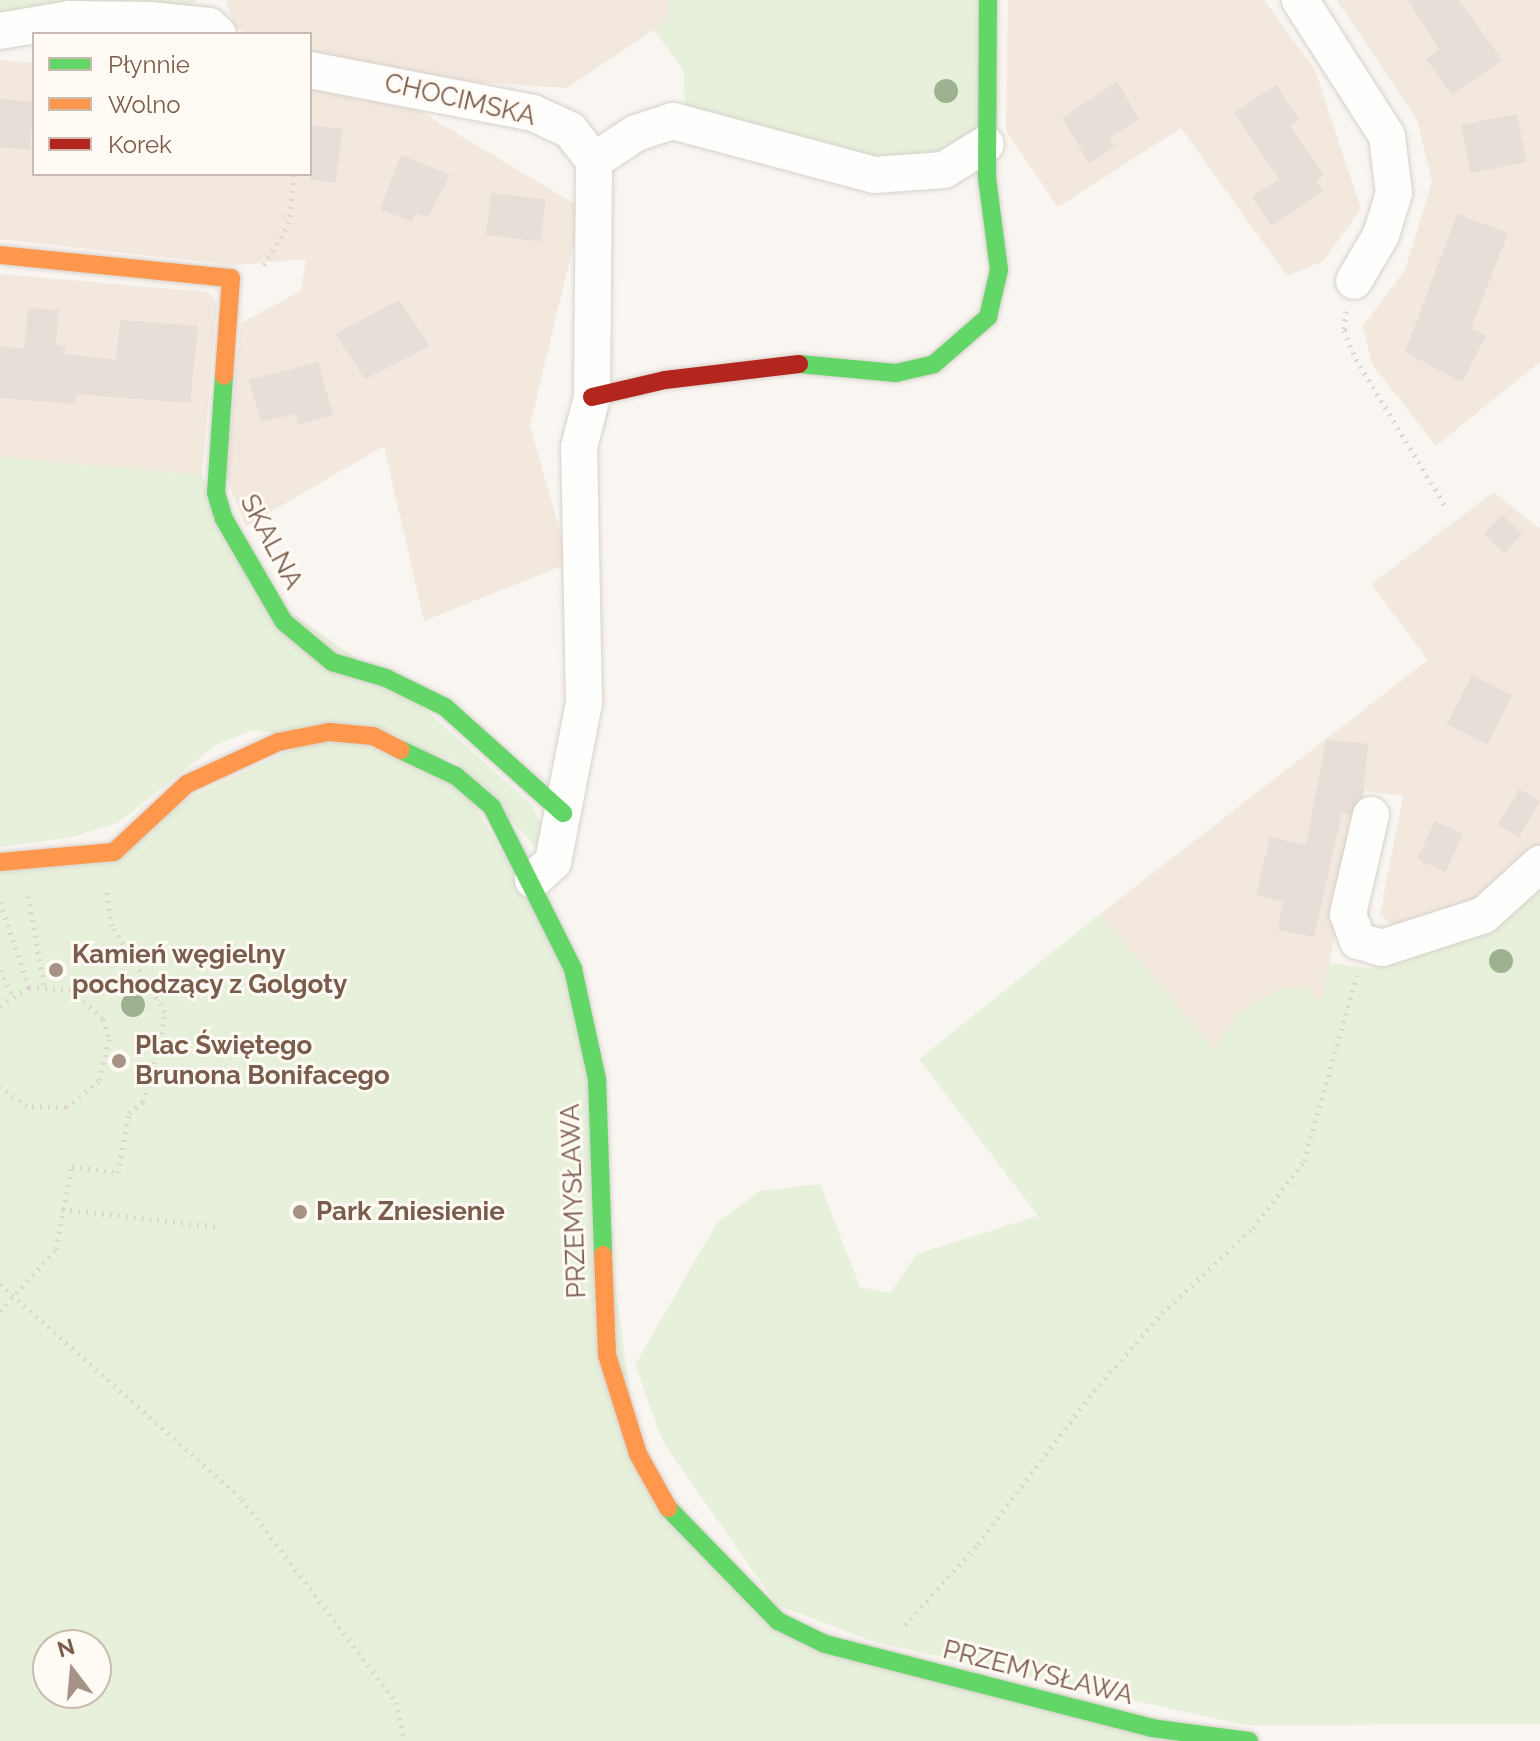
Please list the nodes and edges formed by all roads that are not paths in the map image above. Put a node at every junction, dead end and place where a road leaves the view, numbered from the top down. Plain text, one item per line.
1 (988, 0) edge
2 (1300, 0) edge
3 (212, 20) edge
4 (0, 31) edge
5 (312, 70) edge
6 (986, 144) junction
7 (594, 161) junction
8 (0, 255) edge
9 (1354, 281) road end
10 (592, 397) junction
11 (563, 813) junction
12 (1371, 815) dead end
13 (0, 862) edge
14 (1540, 864) edge
15 (533, 880) junction
16 (1249, 1741) edge

1 - 6 street
2 - 9 street
3 - 4 street
5 - 7 street, CHOCIMSKA
6 - 7 street
6 - 10 street
7 - 10 street
8 - 11 street, SKALNA
10 - 11 street
11 - 15 street
12 - 14 street
13 - 15 street, PRZEMYSŁAWA
15 - 16 street, PRZEMYSŁAWA

